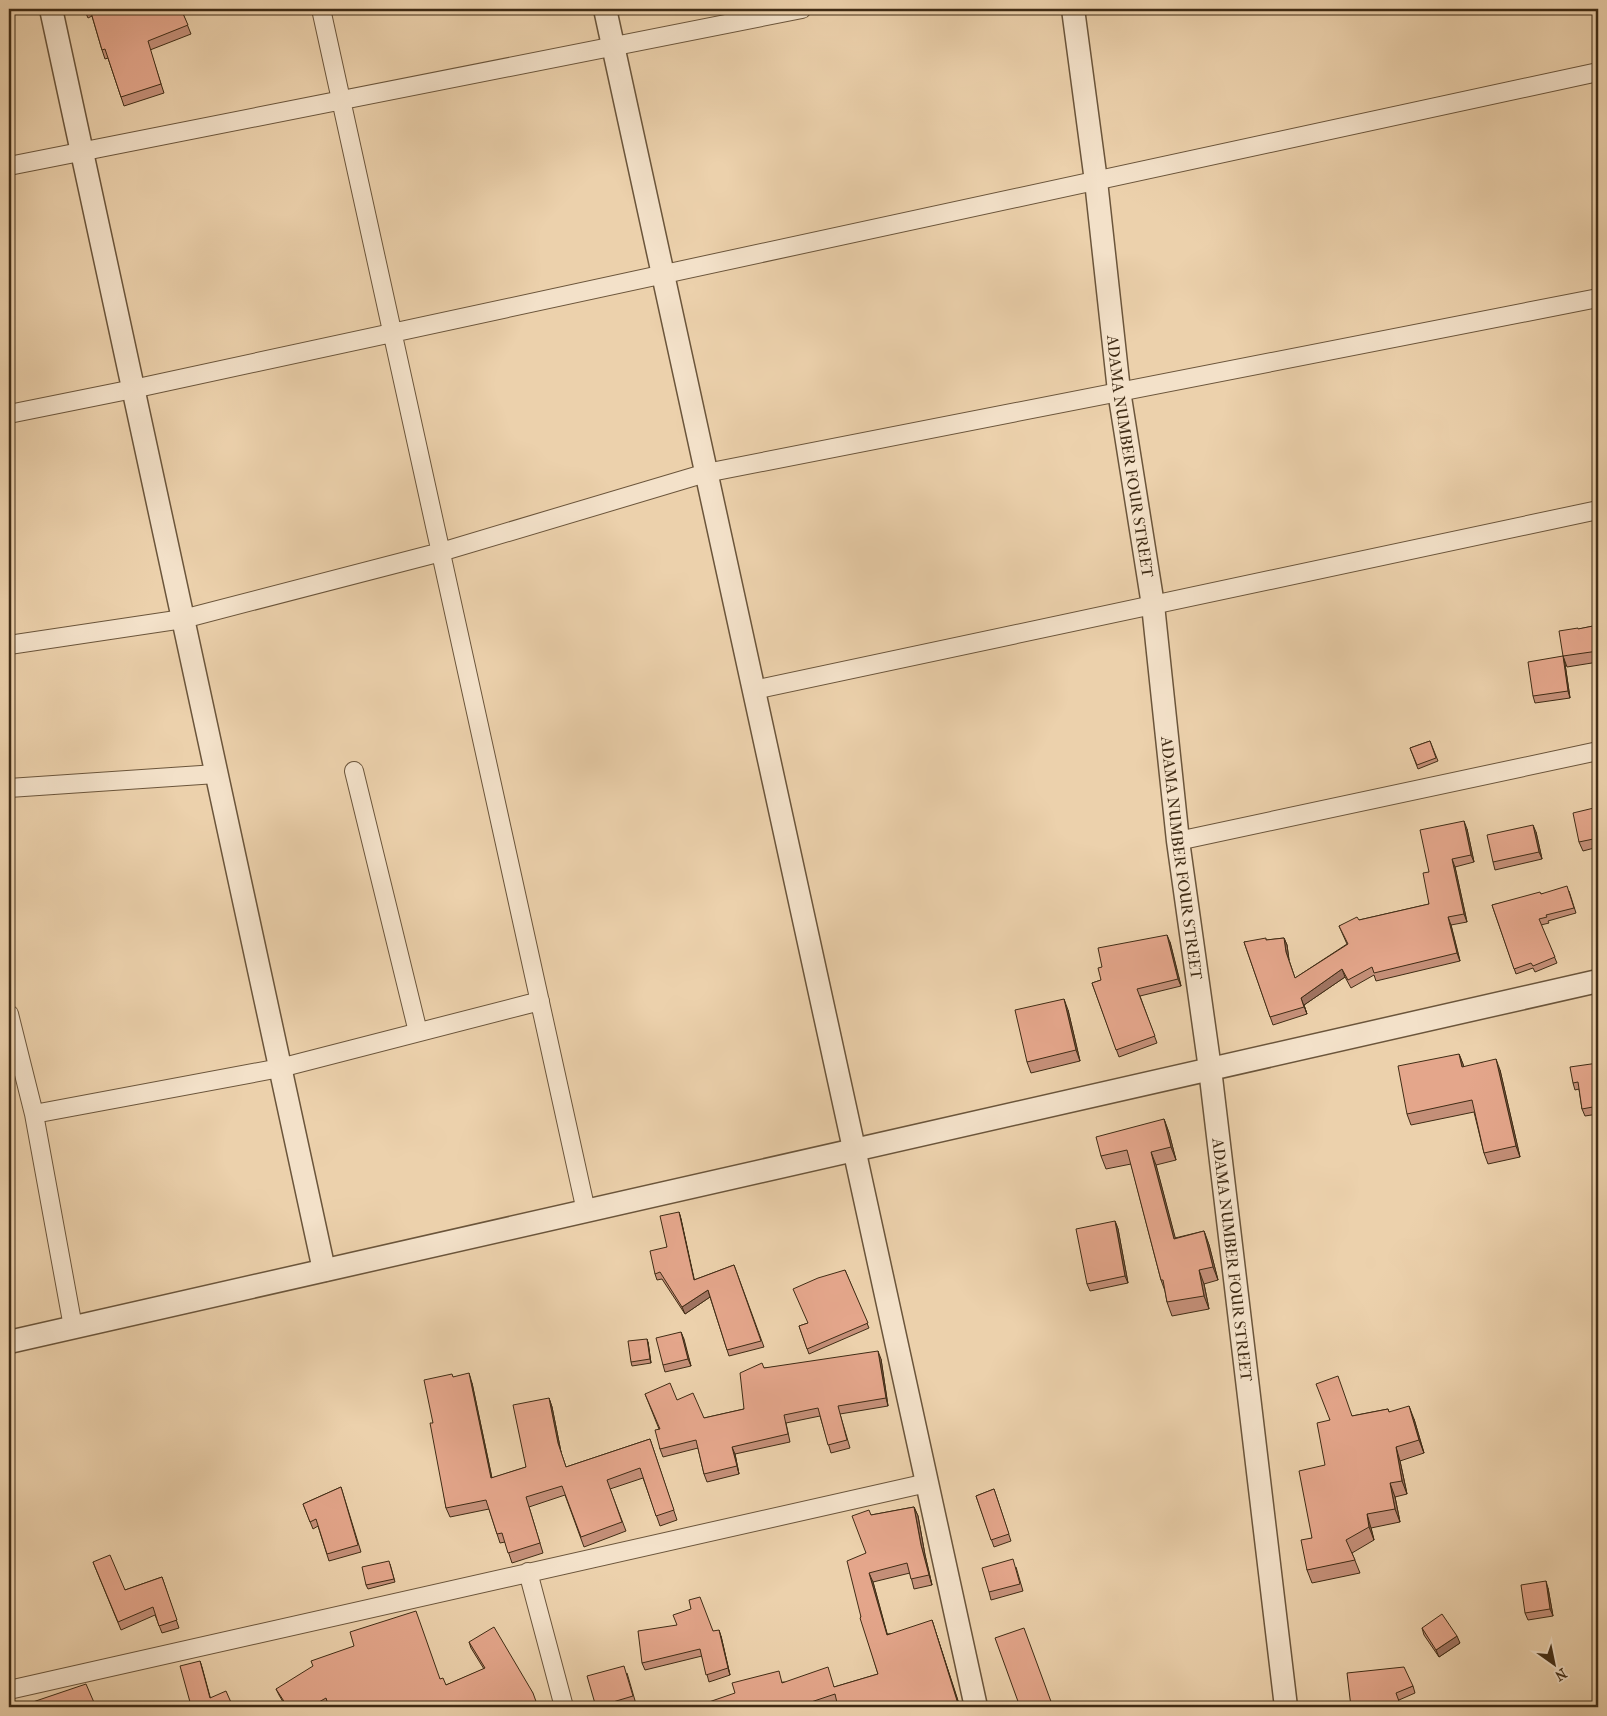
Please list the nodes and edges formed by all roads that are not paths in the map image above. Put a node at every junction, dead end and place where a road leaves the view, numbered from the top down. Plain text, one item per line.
1 (51, 9) edge
2 (321, 9) edge
3 (605, 9) edge
4 (802, 9) edge
5 (1073, 9) edge
6 (614, 46) junction
7 (1598, 72) edge
8 (341, 100) junction
9 (82, 152) junction
10 (9, 166) edge
11 (1096, 181) junction
12 (663, 274) junction
13 (1598, 298) edge
14 (393, 333) junction
15 (133, 389) junction
16 (1119, 391) junction
17 (9, 414) edge
18 (706, 473) junction
19 (1598, 510) edge
20 (441, 552) junction
21 (1153, 604) junction
22 (183, 619) junction
23 (9, 645) edge
24 (754, 690) junction
25 (1598, 751) edge
26 (354, 771) dead end
27 (216, 774) junction
28 (9, 788) edge
29 (1178, 841) junction
30 (1598, 981) edge
31 (540, 1001) junction
32 (9, 1014) edge
33 (418, 1032) junction
34 (280, 1068) junction
35 (1210, 1070) junction
36 (34, 1114) junction
37 (854, 1150) junction
38 (586, 1211) junction
39 (324, 1270) junction
40 (73, 1327) junction
41 (9, 1342) edge
42 (927, 1482) junction
43 (528, 1572) junction
44 (9, 1690) edge
45 (564, 1707) edge
46 (976, 1707) edge
47 (1286, 1707) edge

1 - 9 street
2 - 8 street
3 - 6 street
4 - 6 street
5 - 11 street, ADAMA NUMBER FOUR STREET
6 - 8 street
6 - 12 street
7 - 11 street
8 - 9 street
8 - 14 street
9 - 10 street
9 - 15 street
11 - 12 street
11 - 16 street, ADAMA NUMBER FOUR STREET
12 - 14 street
12 - 18 street
13 - 16 street
14 - 15 street
14 - 20 street
15 - 17 street
15 - 22 street
16 - 18 street
16 - 21 street, ADAMA NUMBER FOUR STREET
18 - 20 street
18 - 24 street
19 - 21 street
20 - 22 street
20 - 31 street
21 - 24 street
21 - 29 street, ADAMA NUMBER FOUR STREET
22 - 23 street
22 - 27 street
24 - 37 street
25 - 29 street
26 - 33 street
27 - 28 street
27 - 34 street
29 - 35 street, ADAMA NUMBER FOUR STREET
30 - 35 street
31 - 33 street
31 - 38 street
32 - 36 street
33 - 34 street
34 - 36 street
34 - 39 street
35 - 37 street
35 - 47 street, ADAMA NUMBER FOUR STREET
36 - 40 street
37 - 38 street
37 - 42 street
38 - 39 street
39 - 40 street
40 - 41 street
42 - 43 street
42 - 46 street
43 - 44 street
43 - 45 street

